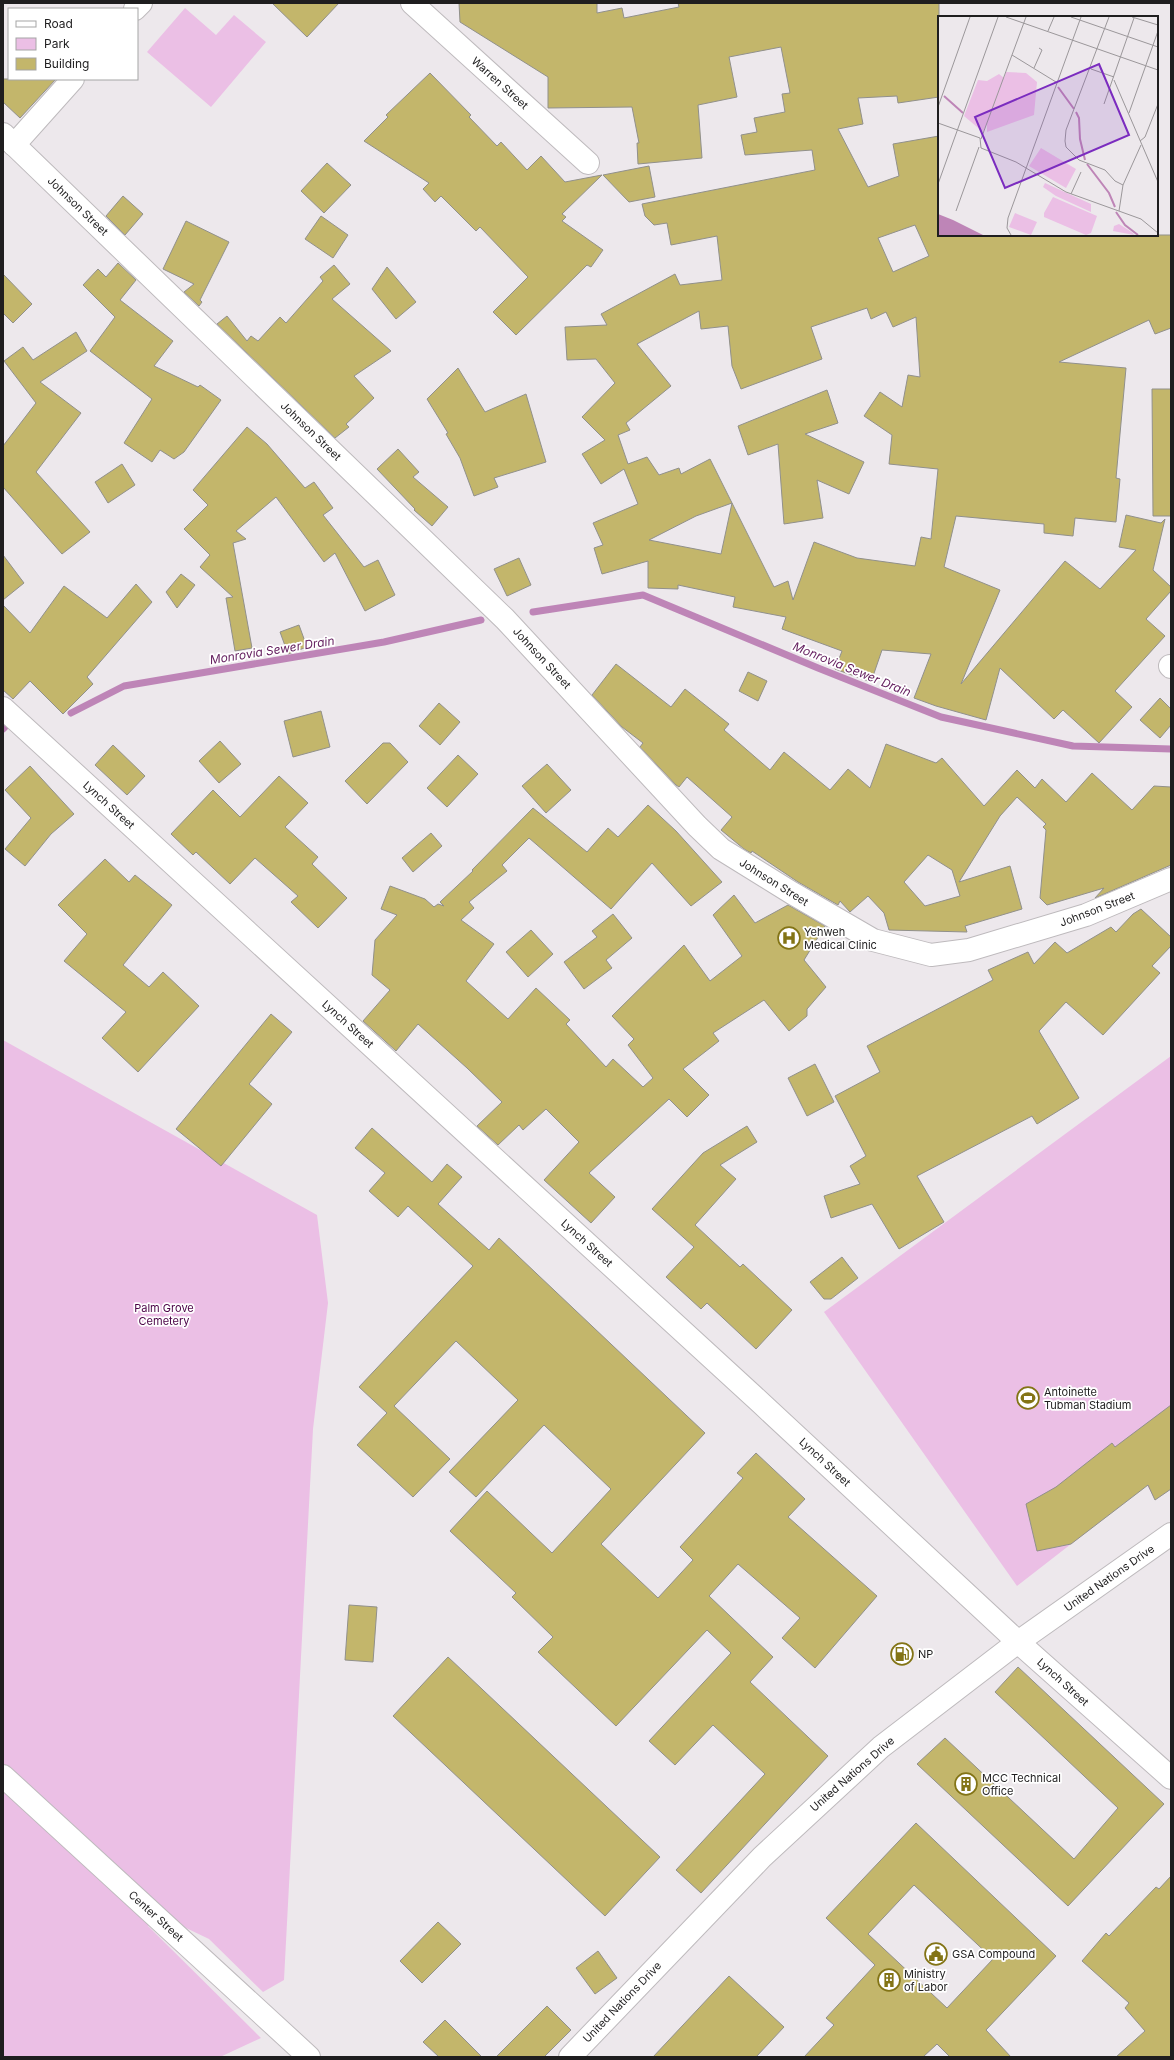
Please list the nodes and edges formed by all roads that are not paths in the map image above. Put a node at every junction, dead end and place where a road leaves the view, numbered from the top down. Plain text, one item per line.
1 (412, 3) edge
2 (72, 80) edge
3 (9, 139) edge
4 (588, 163) dead end
5 (3, 708) edge
6 (1171, 879) edge
7 (1171, 1534) edge
8 (1018, 1642) junction
9 (3, 1776) edge
10 (1171, 1778) edge
11 (309, 2057) edge
12 (570, 2057) edge

1 - 4 street, Warren Street
2 - 3 street
3 - 6 street, Johnson Street
5 - 8 street, Lynch Street
7 - 8 street, United Nations Drive
8 - 10 street, Lynch Street
8 - 12 street, United Nations Drive
9 - 11 street, Center Street

